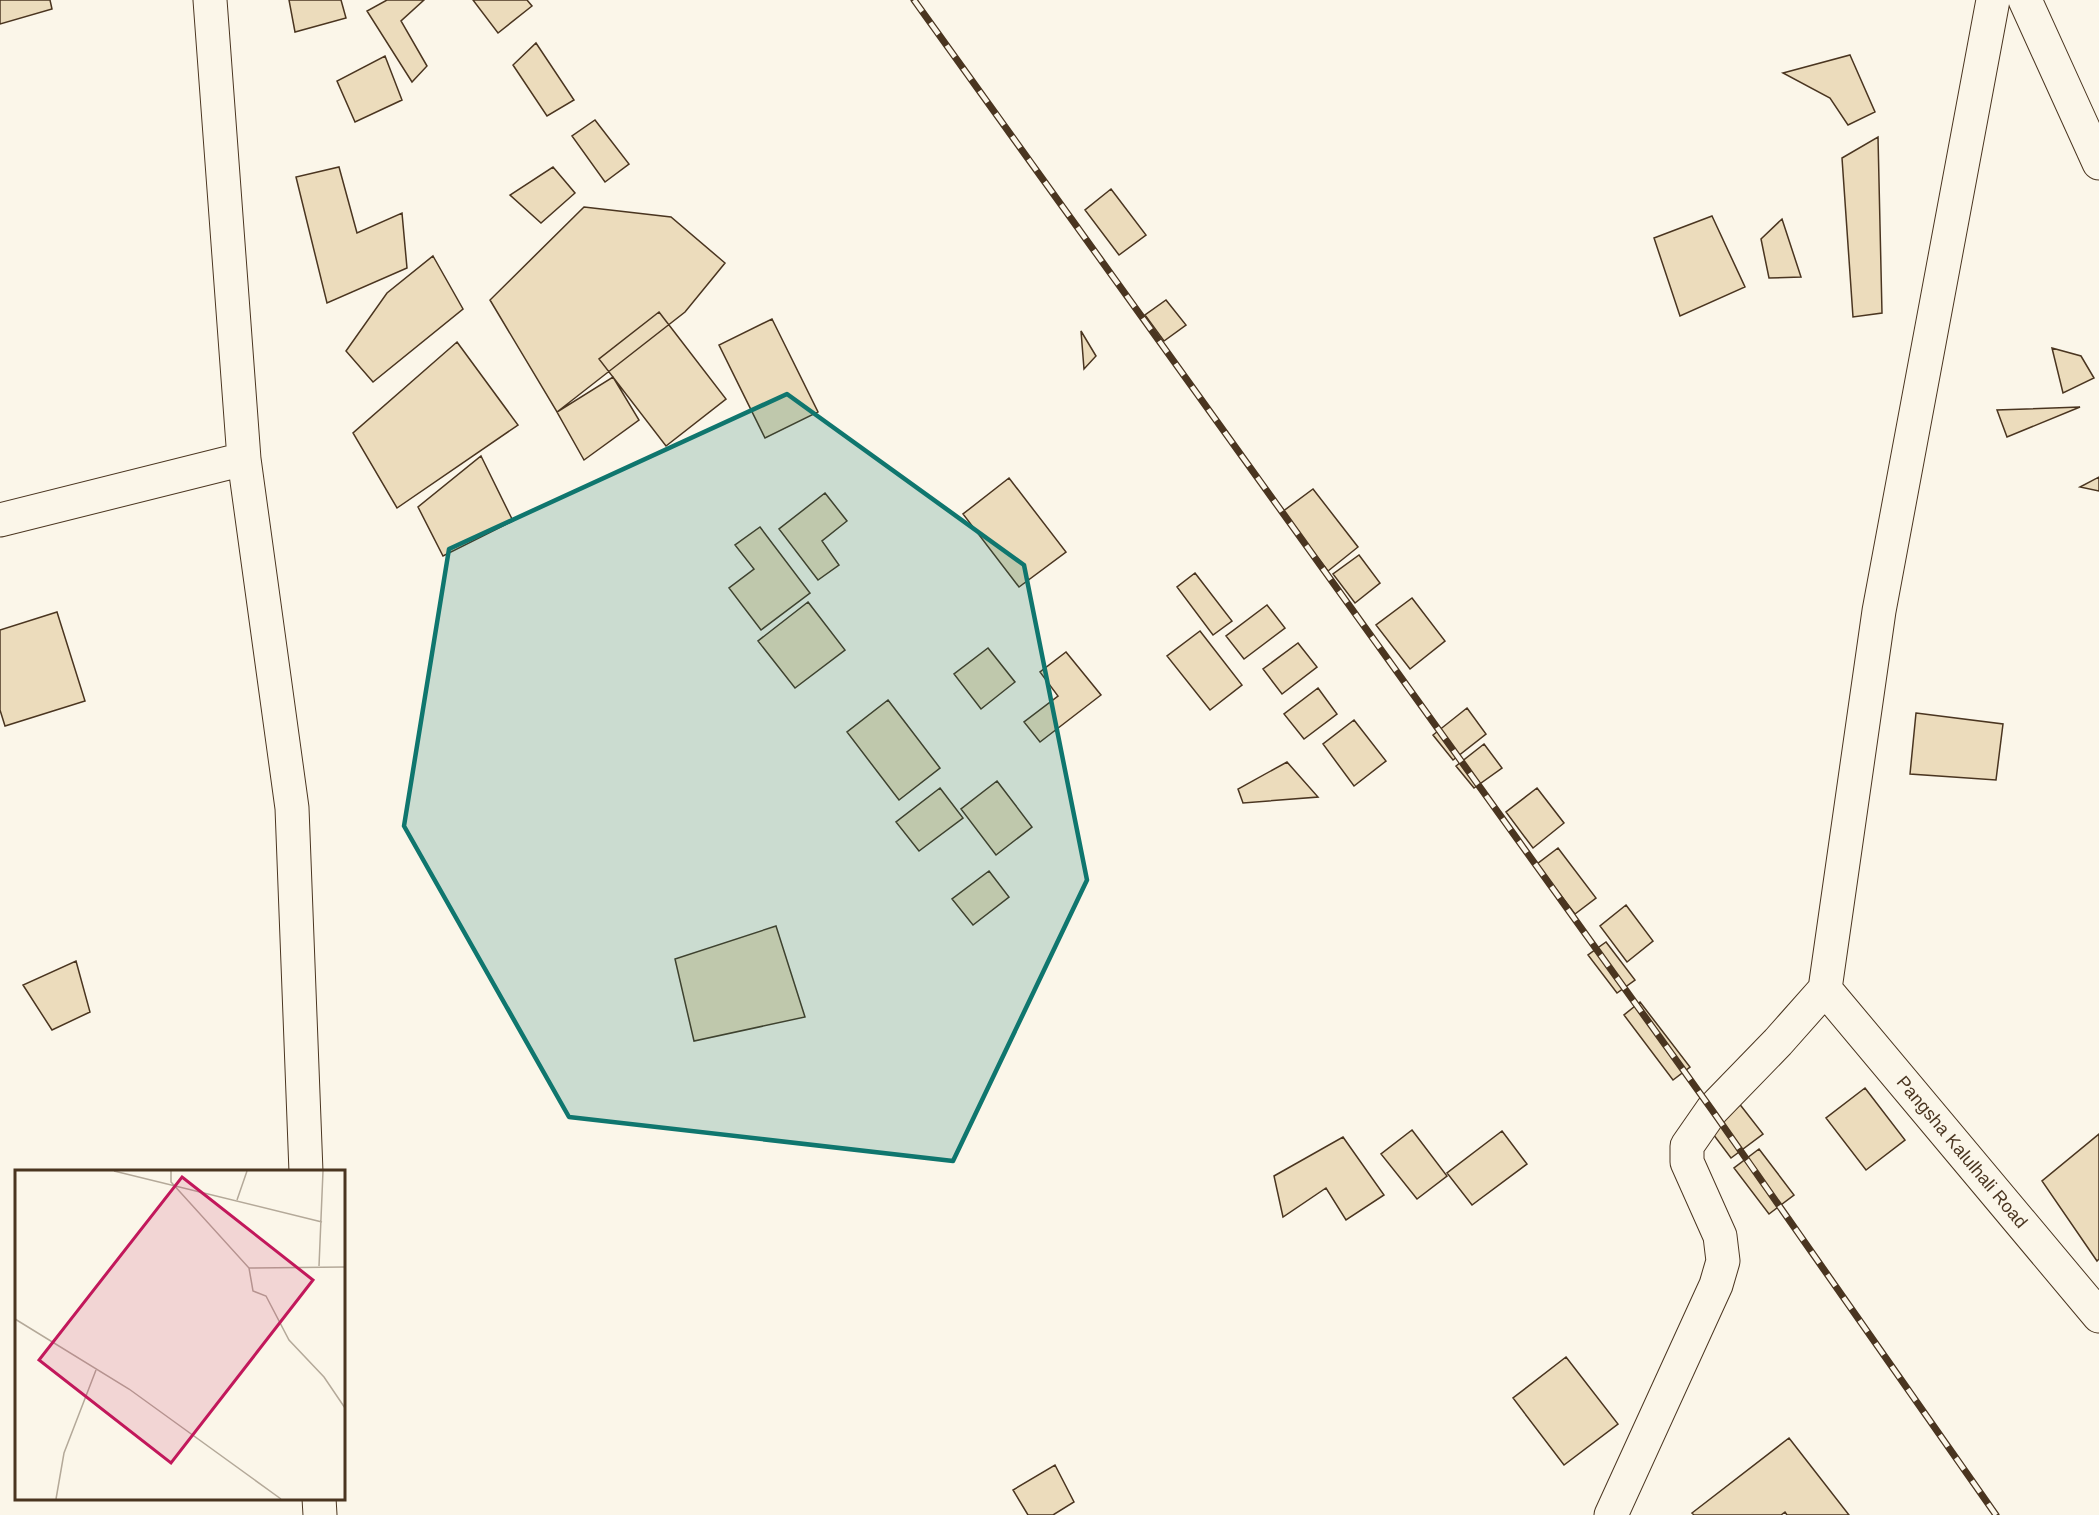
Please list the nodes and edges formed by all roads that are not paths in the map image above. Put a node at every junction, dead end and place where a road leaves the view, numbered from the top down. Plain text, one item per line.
1 (210, 0) edge
2 (1993, 0) edge
3 (2025, 0) edge
4 (2099, 163) edge
5 (244, 459) junction
6 (0, 520) edge
7 (1825, 989) junction
8 (306, 1170) edge
9 (2099, 1316) edge
10 (319, 1500) edge
11 (320, 1515) edge
12 (1611, 1515) edge

1 - 5 street
2 - 7 street
3 - 4 street
5 - 6 street
5 - 8 street
7 - 9 street, Pangsha Kalulhali Road
7 - 12 street
10 - 11 street

